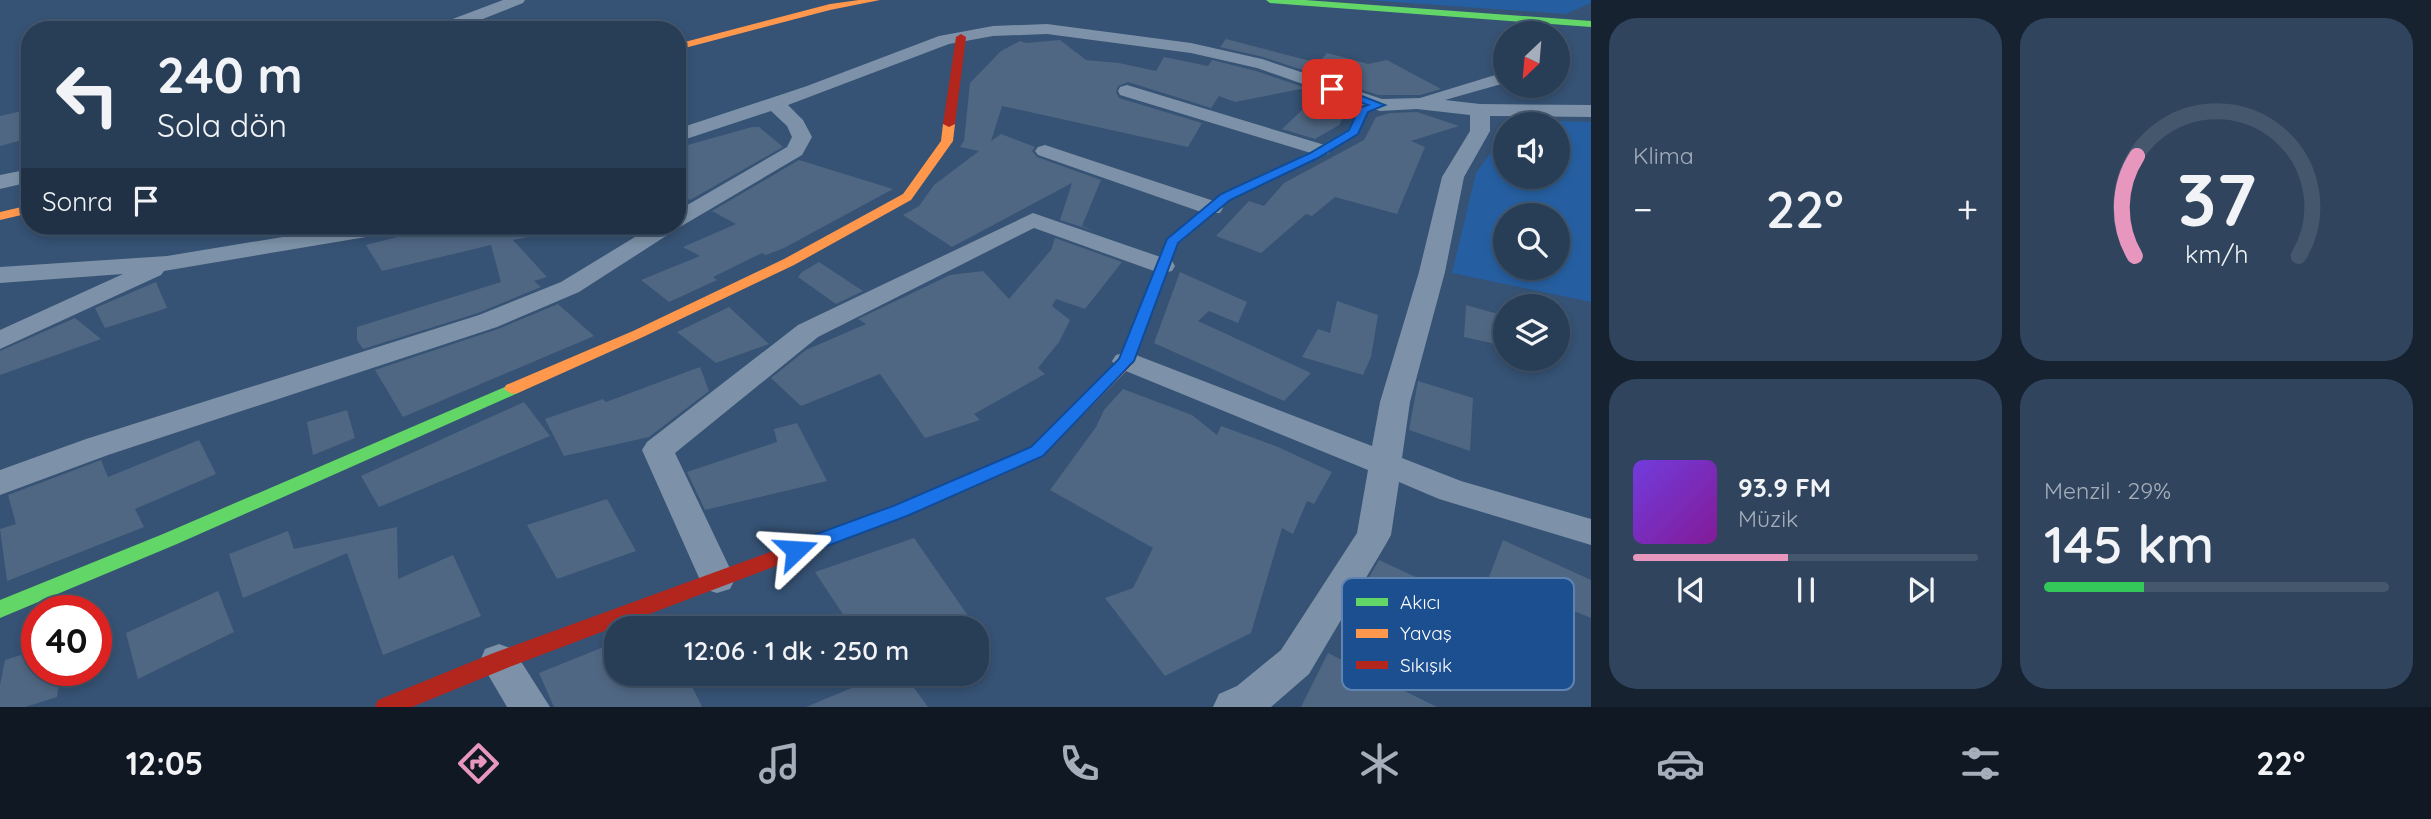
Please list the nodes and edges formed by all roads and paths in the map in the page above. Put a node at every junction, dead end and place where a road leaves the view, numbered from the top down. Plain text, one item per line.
1 (517, 0) edge
2 (876, 0) edge
3 (1270, 0) edge
4 (463, 21) edge
5 (1591, 24) edge
6 (961, 37) junction
7 (686, 45) edge
8 (1493, 81) edge
9 (1127, 91) dead end
10 (774, 103) junction
11 (1416, 103) junction
12 (1380, 105) junction
13 (1480, 110) junction
14 (1591, 111) edge
15 (686, 133) edge
16 (1045, 150) dead end
17 (1321, 150) junction
18 (21, 177) edge
19 (0, 182) edge
20 (1212, 208) junction
21 (21, 211) edge
22 (0, 216) edge
23 (686, 216) edge
24 (336, 235) edge
25 (654, 235) edge
26 (167, 263) junction
27 (1163, 265) junction
28 (0, 275) edge
29 (0, 340) edge
30 (1126, 361) junction
31 (1387, 464) junction
32 (0, 483) edge
33 (1591, 532) edge
34 (1347, 578) edge
35 (717, 579) junction
36 (1342, 586) edge
37 (0, 609) edge
38 (499, 661) junction
39 (386, 707) edge
40 (530, 707) edge
41 (1233, 707) edge

1 - 4 street
2 - 7 street
3 - 5 street
6 - 10 street
6 - 12 street
6 - 37 street
8 - 11 street
9 - 17 street
10 - 15 street
10 - 23 street
11 - 12 street
11 - 13 street
12 - 17 street
13 - 14 street
13 - 31 street
16 - 20 street
17 - 20 street
18 - 19 street
20 - 27 street
21 - 22 street
24 - 26 street
25 - 32 street
26 - 28 street
26 - 29 street
27 - 30 street
27 - 35 street
30 - 31 street
30 - 35 street
31 - 33 street
31 - 34 street
35 - 38 street
36 - 41 street
38 - 39 street
38 - 40 street

